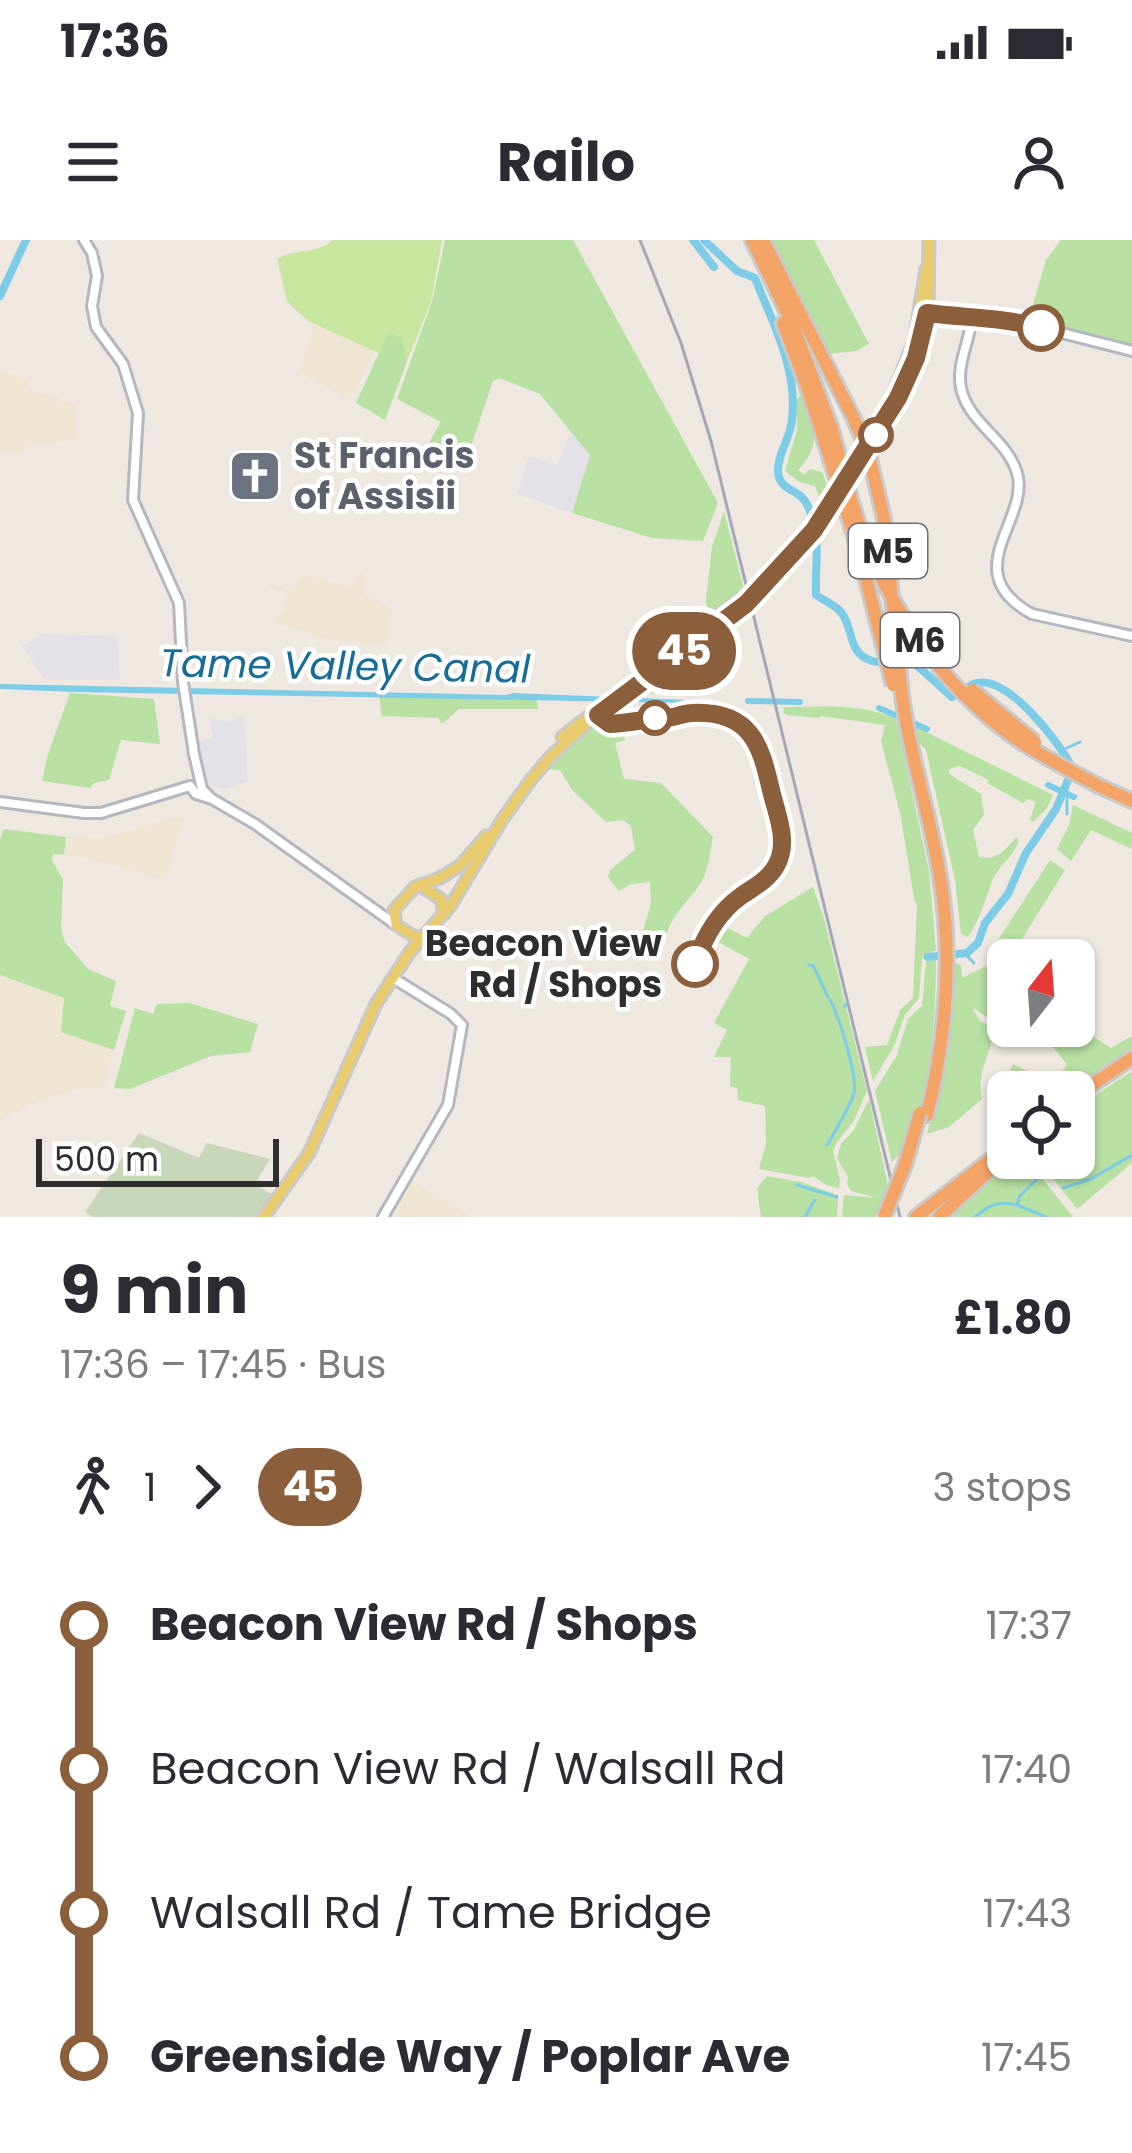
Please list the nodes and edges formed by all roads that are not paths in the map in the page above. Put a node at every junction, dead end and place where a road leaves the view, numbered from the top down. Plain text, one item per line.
1 (84, 240) edge
2 (755, 240) edge
3 (929, 246) edge
4 (782, 299) junction
5 (923, 310) junction
6 (972, 316) junction
7 (1132, 351) edge
8 (806, 384) junction
9 (830, 428) junction
10 (743, 603) joint
11 (713, 626) joint
12 (1132, 636) edge
13 (897, 686) junction
14 (613, 699) junction
15 (598, 715) junction
16 (567, 732) junction
17 (197, 787) junction
18 (1132, 797) edge
19 (0, 802) edge
20 (470, 865) junction
21 (419, 885) junction
22 (394, 910) junction
23 (379, 913) junction
24 (444, 914) junction
25 (396, 925) junction
26 (406, 932) junction
27 (424, 937) junction
28 (409, 953) junction
29 (395, 975) junction
30 (1132, 1062) edge
31 (1095, 1087) edge
32 (987, 1166) edge
33 (987, 1171) edge
34 (264, 1217) edge
35 (383, 1217) edge
36 (888, 1217) edge
37 (916, 1217) edge
38 (939, 1217) edge

1 - 17 street
2 - 4 highway, M6
2 - 8 highway, M5
2 - 9 highway, M6
2 - 13 highway, M5, bridge
3 - 5 main road
4 - 8 highway, M5
4 - 9 highway, M6
5 - 6 street
5 - 10 main road, bridge
6 - 7 street
6 - 12 street
8 - 9 highway, M5
9 - 13 highway, M5, bridge
9 - 18 highway, M6, bridge
10 - 11 highway
11 - 14 main road
13 - 36 highway, M5, bridge
14 - 15 main road
14 - 16 main road
15 - 16 main road
15 - 20 main road
16 - 20 main road
17 - 19 street
17 - 23 street
20 - 21 main road
20 - 24 main road
21 - 22 main road
21 - 24 main road
22 - 23 street
22 - 25 main road
23 - 25 street
24 - 27 main road
25 - 26 main road
26 - 27 main road
26 - 28 main road
27 - 28 main road
28 - 29 main road
29 - 34 main road
29 - 35 street
30 - 31 highway
32 - 37 highway
33 - 38 highway

